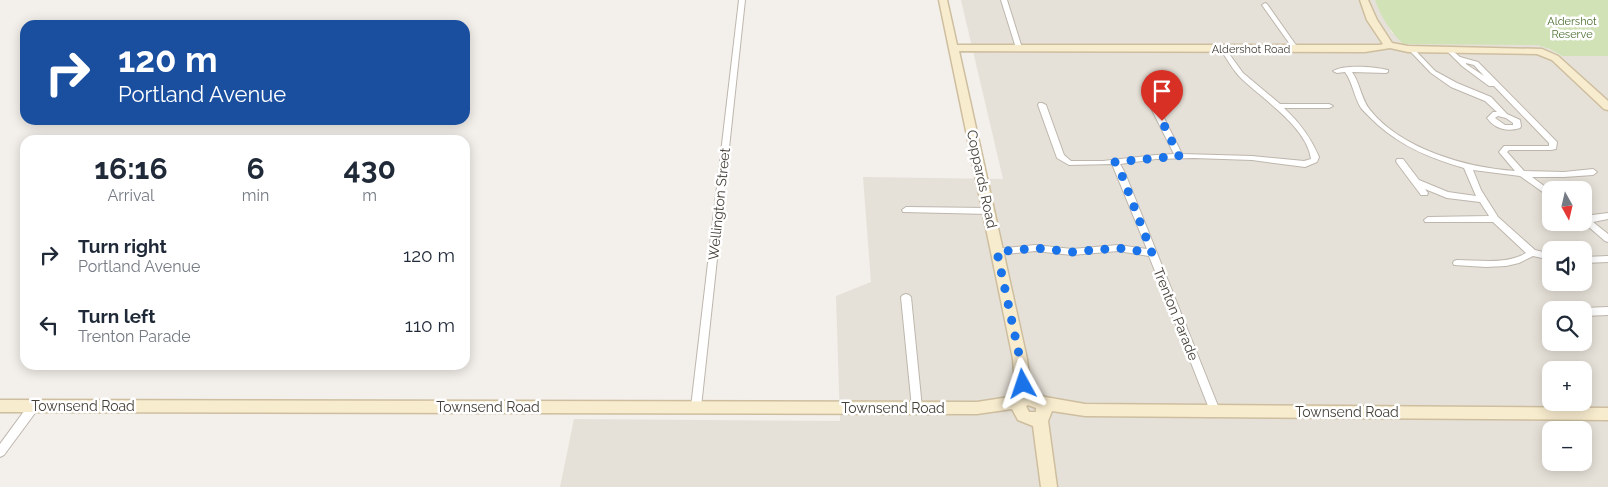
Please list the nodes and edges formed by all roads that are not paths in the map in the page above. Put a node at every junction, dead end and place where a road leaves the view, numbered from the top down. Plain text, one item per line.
1 (742, 0) edge
2 (943, 0) edge
3 (1004, 0) edge
4 (1364, 0) edge
5 (1265, 5) dead end
6 (1389, 45) junction
7 (954, 48) junction
8 (1019, 48) junction
9 (1223, 49) junction
10 (1296, 49) junction
11 (1412, 50) junction
12 (1449, 50) junction
13 (1458, 59) junction
14 (1347, 70) junction
15 (1337, 71) dead end
16 (1386, 71) dead end
17 (1481, 76) junction
18 (1490, 76) junction
19 (1502, 91) junction
20 (1042, 105) dead end
21 (1154, 106) dead end
22 (1280, 106) junction
23 (1329, 106) dead end
24 (1608, 107) edge
25 (1504, 115) dead end
26 (1179, 156) junction
27 (1115, 162) junction
28 (1400, 162) dead end
29 (1467, 165) junction
30 (1593, 172) dead end
31 (1522, 174) junction
32 (1416, 182) junction
33 (1542, 188) edge
34 (1424, 194) dead end
35 (1482, 199) junction
36 (906, 210) dead end
37 (989, 210) junction
38 (1608, 216) edge
39 (1592, 218) edge
40 (1495, 219) junction
41 (1428, 220) dead end
42 (1592, 225) edge
43 (1608, 239) edge
44 (997, 252) junction
45 (1152, 253) junction
46 (1532, 253) junction
47 (1542, 255) edge
48 (1608, 259) edge
49 (1592, 260) edge
50 (1457, 263) dead end
51 (906, 297) dead end
52 (1608, 311) edge
53 (1592, 312) edge
54 (0, 406) edge
55 (34, 406) junction
56 (696, 407) junction
57 (917, 408) junction
58 (1032, 409) junction
59 (1215, 411) junction
60 (1608, 414) edge
61 (0, 452) edge
62 (1049, 487) edge

1 - 56 street, Wellington Street
2 - 7 street, Coppards Road
3 - 8 street
4 - 6 street
5 - 10 street
6 - 10 street, Aldershot Road
6 - 11 street, Aldershot Road
7 - 8 street, Aldershot Road
7 - 37 street, Coppards Road
8 - 9 street, Aldershot Road
9 - 10 street, Aldershot Road
9 - 22 street
11 - 12 street, Aldershot Road
11 - 25 street
12 - 13 street
12 - 24 street, Aldershot Road
13 - 17 street
13 - 18 street
14 - 15 street
14 - 16 street
14 - 29 street
17 - 18 street
17 - 19 street
18 - 19 street
19 - 31 street
20 - 27 street
21 - 26 street
22 - 23 street
22 - 26 street
26 - 27 street
27 - 45 street, Trenton Parade
28 - 32 street
29 - 31 street
29 - 35 street
30 - 31 street
31 - 33 street
32 - 34 street
32 - 35 street
35 - 40 street
36 - 37 street
37 - 44 street, Coppards Road
38 - 39 street
40 - 41 street
40 - 46 street
42 - 43 street
44 - 45 street
44 - 58 street, Coppards Road
45 - 59 street, Trenton Parade
46 - 47 street
46 - 50 street
48 - 49 street
51 - 57 street
52 - 53 street
54 - 55 street, Townsend Road
55 - 56 street, Townsend Road
55 - 61 street
56 - 57 street, Townsend Road
57 - 58 street, Townsend Road
58 - 59 street, Townsend Road
58 - 62 street, Coppards Road
59 - 60 street, Townsend Road

